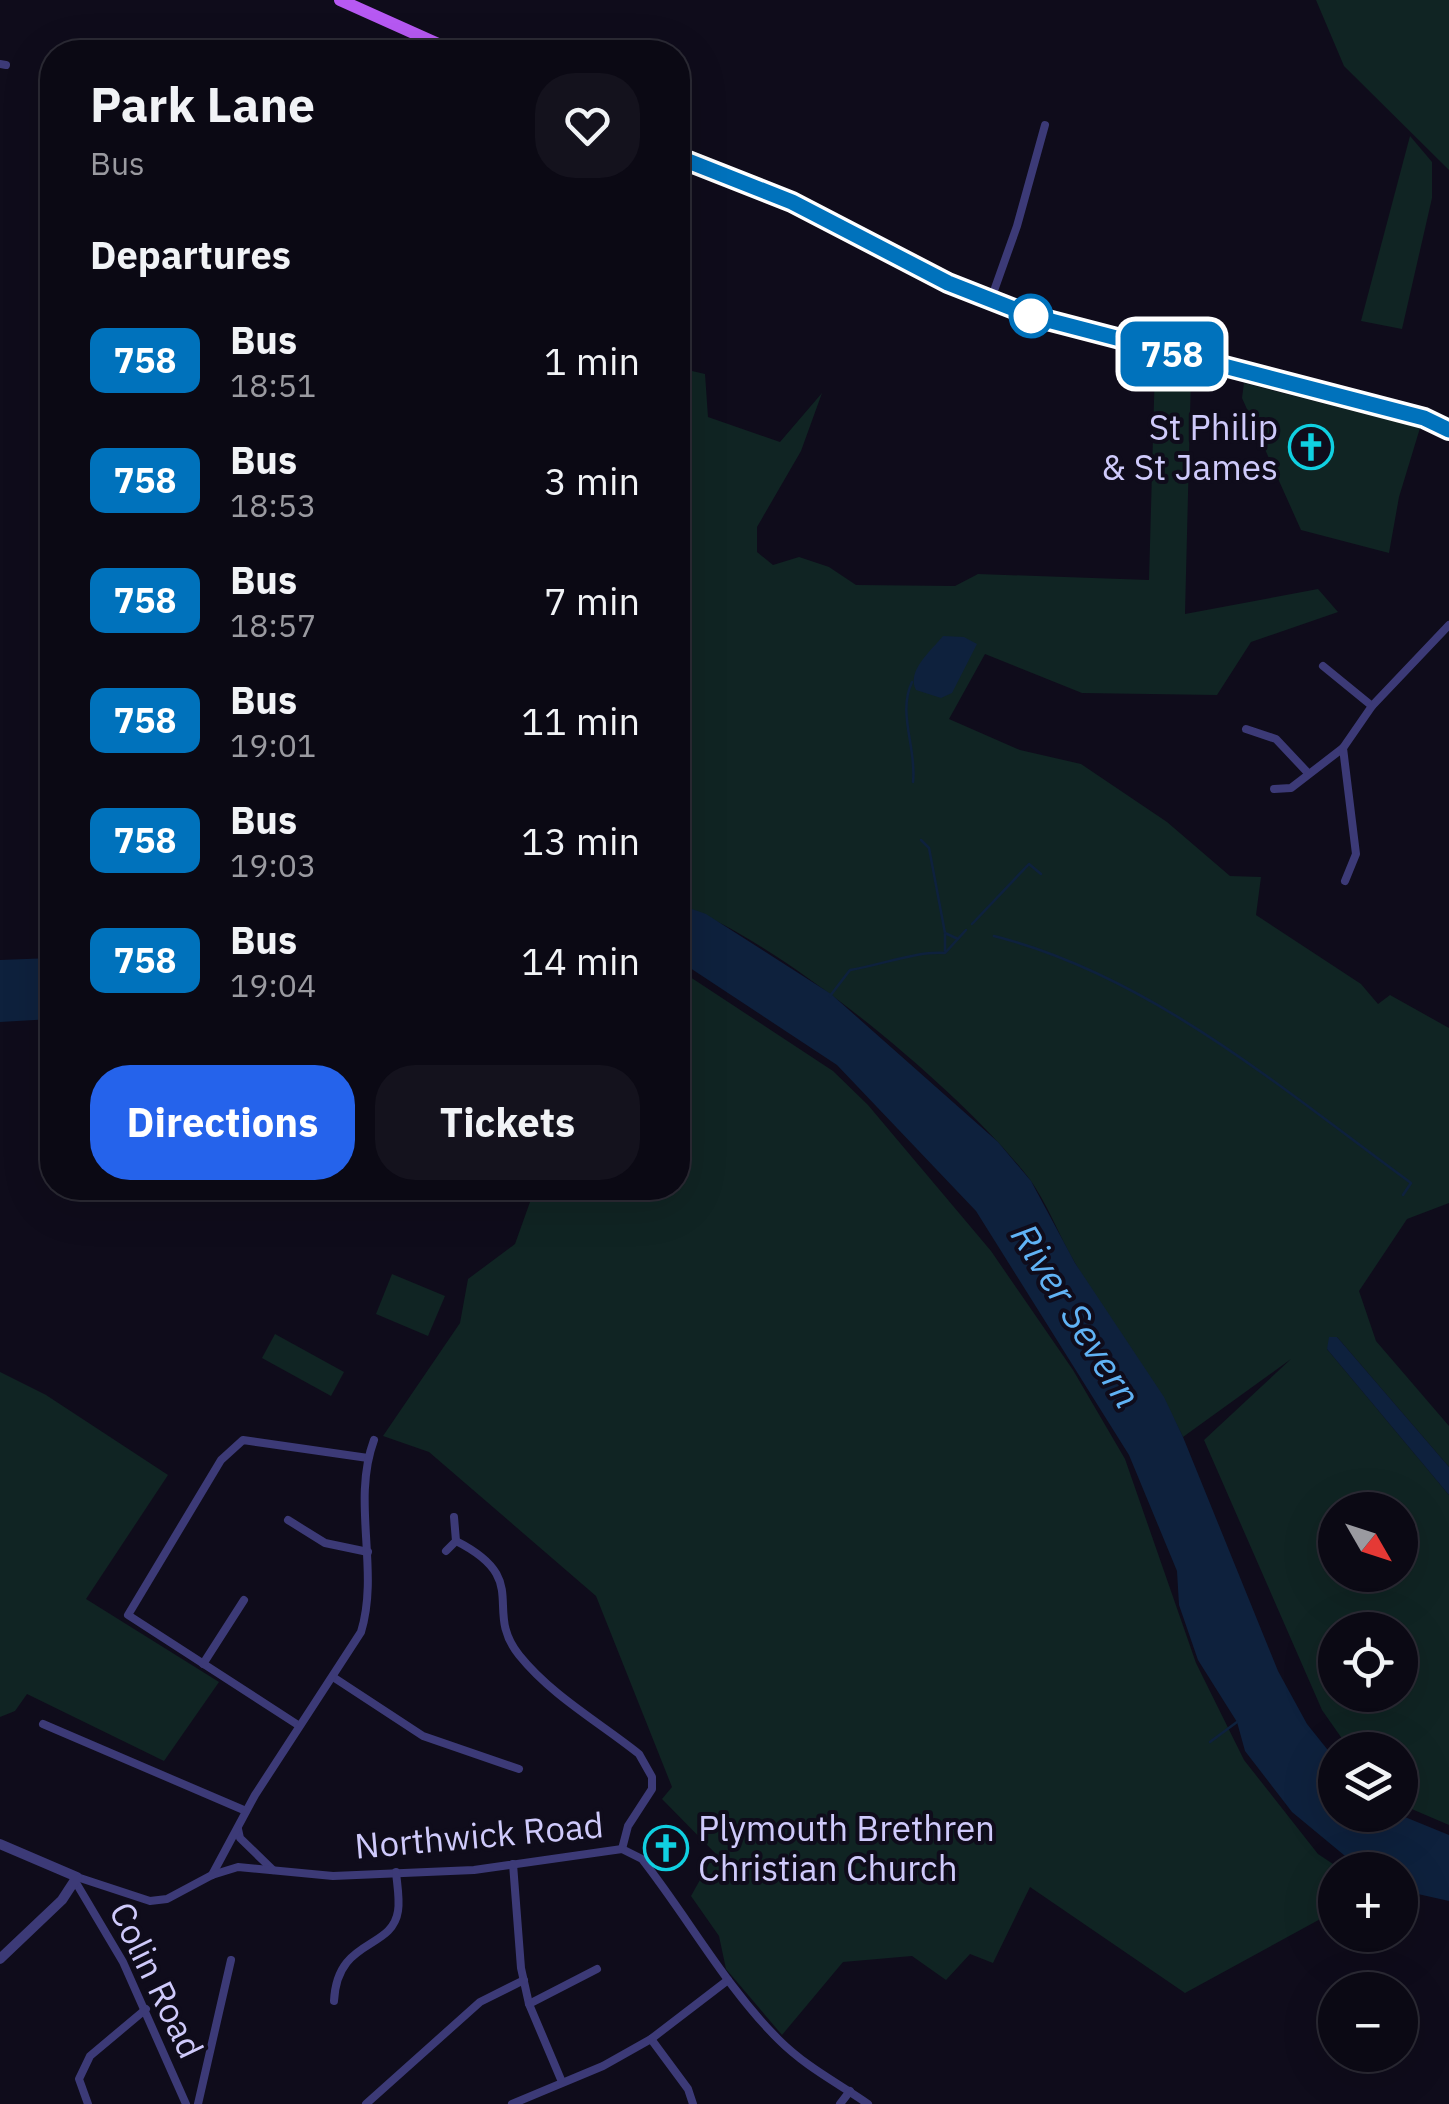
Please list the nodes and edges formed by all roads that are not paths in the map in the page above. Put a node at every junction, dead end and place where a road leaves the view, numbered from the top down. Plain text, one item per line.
1 (340, 0) edge
2 (429, 40) edge
3 (1045, 125) dead end
4 (690, 163) edge
5 (990, 302) junction
6 (1449, 430) edge
7 (1449, 626) edge
8 (1323, 666) dead end
9 (1372, 706) junction
10 (1246, 730) dead end
11 (1343, 748) junction
12 (1308, 773) junction
13 (1274, 790) dead end
14 (1346, 881) dead end
15 (374, 1440) dead end
16 (368, 1458) junction
17 (454, 1517) dead end
18 (288, 1520) dead end
19 (456, 1540) junction
20 (368, 1552) junction
21 (446, 1552) dead end
22 (244, 1600) dead end
23 (203, 1664) junction
24 (333, 1677) junction
25 (43, 1724) dead end
26 (298, 1726) junction
27 (519, 1769) dead end
28 (246, 1811) junction
29 (238, 1826) junction
30 (0, 1844) edge
31 (622, 1849) junction
32 (512, 1864) junction
33 (273, 1870) junction
34 (396, 1872) junction
35 (212, 1875) junction
36 (76, 1879) junction
37 (0, 1959) edge
38 (231, 1960) dead end
39 (597, 1969) dead end
40 (524, 1980) junction
41 (728, 1980) junction
42 (334, 2002) dead end
43 (529, 2004) junction
44 (146, 2008) junction
45 (651, 2039) junction
46 (562, 2082) junction
47 (850, 2092) junction
48 (88, 2104) edge
49 (186, 2104) edge
50 (198, 2104) edge
51 (366, 2104) edge
52 (512, 2104) edge
53 (692, 2104) edge
54 (840, 2104) edge
55 (868, 2104) edge

1 - 2 main road
3 - 5 street
4 - 5 main road
5 - 6 main road
7 - 9 street
8 - 9 street
9 - 11 street
10 - 12 street
11 - 12 street
11 - 14 street
12 - 13 street
15 - 16 street
16 - 20 street
16 - 23 street
17 - 19 street
18 - 20 street
19 - 21 street
19 - 31 street
20 - 24 street
22 - 23 street
23 - 26 street
24 - 26 street
24 - 27 street
25 - 28 street
26 - 28 street
28 - 29 street
29 - 33 street
29 - 35 street
30 - 36 street, Northwick Road
31 - 32 street, Northwick Road
31 - 41 street, Northwick Road
32 - 34 street, Northwick Road
32 - 40 street
33 - 34 street, Northwick Road
33 - 35 street, Northwick Road
34 - 42 street
35 - 36 street, Northwick Road
36 - 37 street
36 - 44 street, Colin Road
38 - 50 street
39 - 43 street
40 - 43 street
40 - 51 street
41 - 45 street
41 - 47 street, Northwick Road
43 - 46 street
44 - 48 street
44 - 49 street, Colin Road
45 - 46 street
45 - 53 street
46 - 52 street
47 - 54 street
47 - 55 street, Northwick Road

